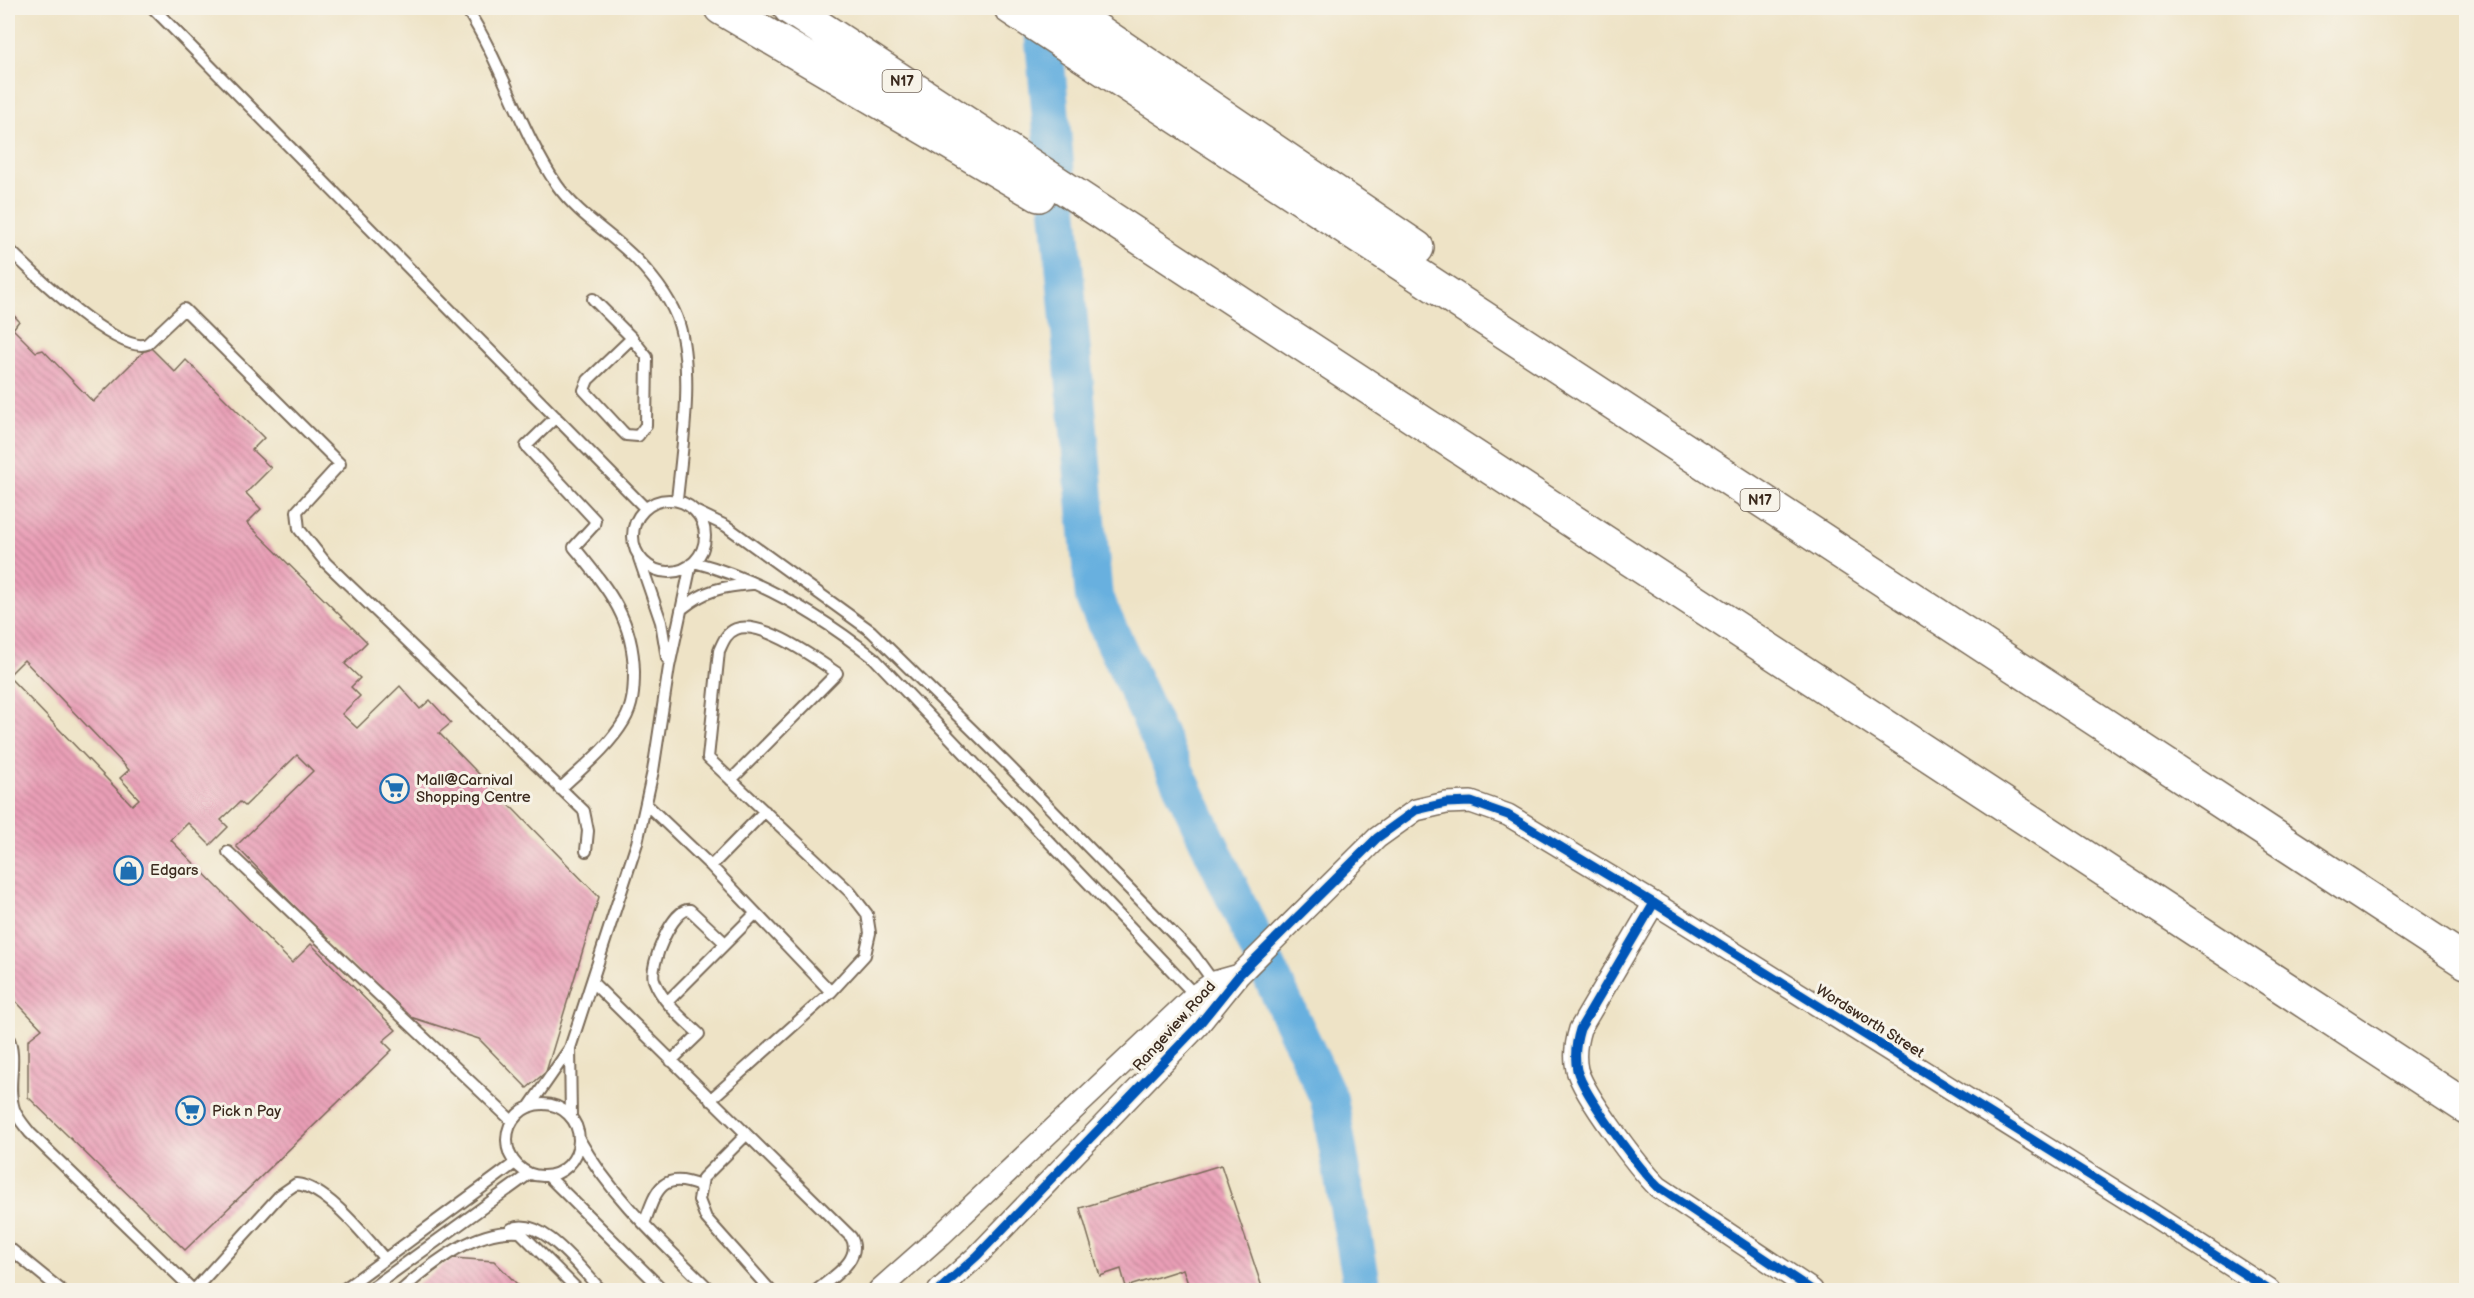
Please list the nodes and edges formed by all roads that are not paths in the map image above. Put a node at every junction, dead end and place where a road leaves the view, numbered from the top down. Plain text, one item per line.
1 (153, 8) edge
2 (466, 8) edge
3 (721, 8) edge
4 (790, 8) edge
5 (1011, 8) edge
6 (1059, 22) edge
7 (1077, 205) junction
8 (8, 248) edge
9 (593, 299) dead end
10 (632, 338) junction
11 (556, 417) junction
12 (677, 500) junction
13 (645, 508) junction
14 (697, 512) junction
15 (637, 552) junction
16 (693, 563) junction
17 (755, 584) junction
18 (683, 608) junction
19 (669, 668) junction
20 (731, 780) junction
21 (560, 789) junction
22 (1446, 803) joint
23 (646, 804) junction
24 (765, 811) junction
25 (586, 851) dead end
26 (228, 852) dead end
27 (711, 866) junction
28 (1654, 903) junction
29 (755, 914) junction
30 (724, 942) junction
31 (2466, 962) edge
32 (592, 982) junction
33 (1218, 989) junction
34 (831, 992) junction
35 (1195, 995) junction
36 (667, 1002) junction
37 (1209, 1013) junction
38 (8, 1037) edge
39 (570, 1048) junction
40 (671, 1061) junction
41 (710, 1100) junction
42 (529, 1107) junction
43 (2466, 1107) edge
44 (571, 1117) junction
45 (512, 1121) junction
46 (746, 1135) junction
47 (579, 1138) junction
48 (515, 1163) junction
49 (530, 1174) junction
50 (548, 1176) junction
51 (700, 1186) junction
52 (644, 1224) junction
53 (507, 1230) junction
54 (8, 1247) edge
55 (384, 1258) junction
56 (348, 1289) edge
57 (61, 1290) edge
58 (194, 1290) edge
59 (369, 1290) edge
60 (402, 1290) edge
61 (578, 1290) edge
62 (601, 1290) edge
63 (661, 1290) edge
64 (710, 1290) edge
65 (770, 1290) edge
66 (817, 1290) edge
67 (879, 1290) edge
68 (939, 1290) edge
69 (1812, 1290) edge
70 (2269, 1290) edge

1 - 11 lane
2 - 12 lane
3 - 7 highway
4 - 7 highway, N17
5 - 6 highway, N17
6 - 31 highway, N17
7 - 43 highway, N17
8 - 21 lane
9 - 10 lane
10 - 10 lane
11 - 13 lane
11 - 21 lane
12 - 13 lane
12 - 14 lane
13 - 15 lane
14 - 16 lane
14 - 33 lane
15 - 16 lane
15 - 19 lane
16 - 17 lane
16 - 18 lane
17 - 18 lane
17 - 35 lane
18 - 19 lane
19 - 23 lane
20 - 20 lane
20 - 24 lane
21 - 25 lane
22 - 28 street, Wordsworth Street
22 - 33 street, Rangeview Road
23 - 27 lane
23 - 32 lane
24 - 27 lane
24 - 34 lane
26 - 45 lane
27 - 29 lane
28 - 69 street
28 - 70 street, Wordsworth Street
29 - 30 lane
29 - 34 lane
30 - 36 lane
30 - 36 lane
32 - 39 lane
32 - 40 lane
33 - 35 street, Rangeview Road
33 - 37 street, Rangeview Road
34 - 41 lane
35 - 37 lane
35 - 67 street, Rangeview Road
36 - 40 lane
37 - 68 street, Rangeview Road
38 - 58 lane
39 - 42 lane
39 - 44 lane
40 - 41 lane
41 - 46 lane
42 - 44 lane
42 - 45 lane
44 - 47 lane
45 - 48 lane
46 - 51 lane
46 - 66 lane
47 - 50 lane
47 - 52 lane
48 - 49 lane
48 - 55 lane
49 - 50 lane
49 - 59 lane
50 - 63 lane
51 - 52 lane
51 - 65 lane
52 - 64 lane
53 - 60 lane
53 - 61 lane
53 - 62 lane
54 - 57 lane
55 - 56 lane
55 - 58 lane

